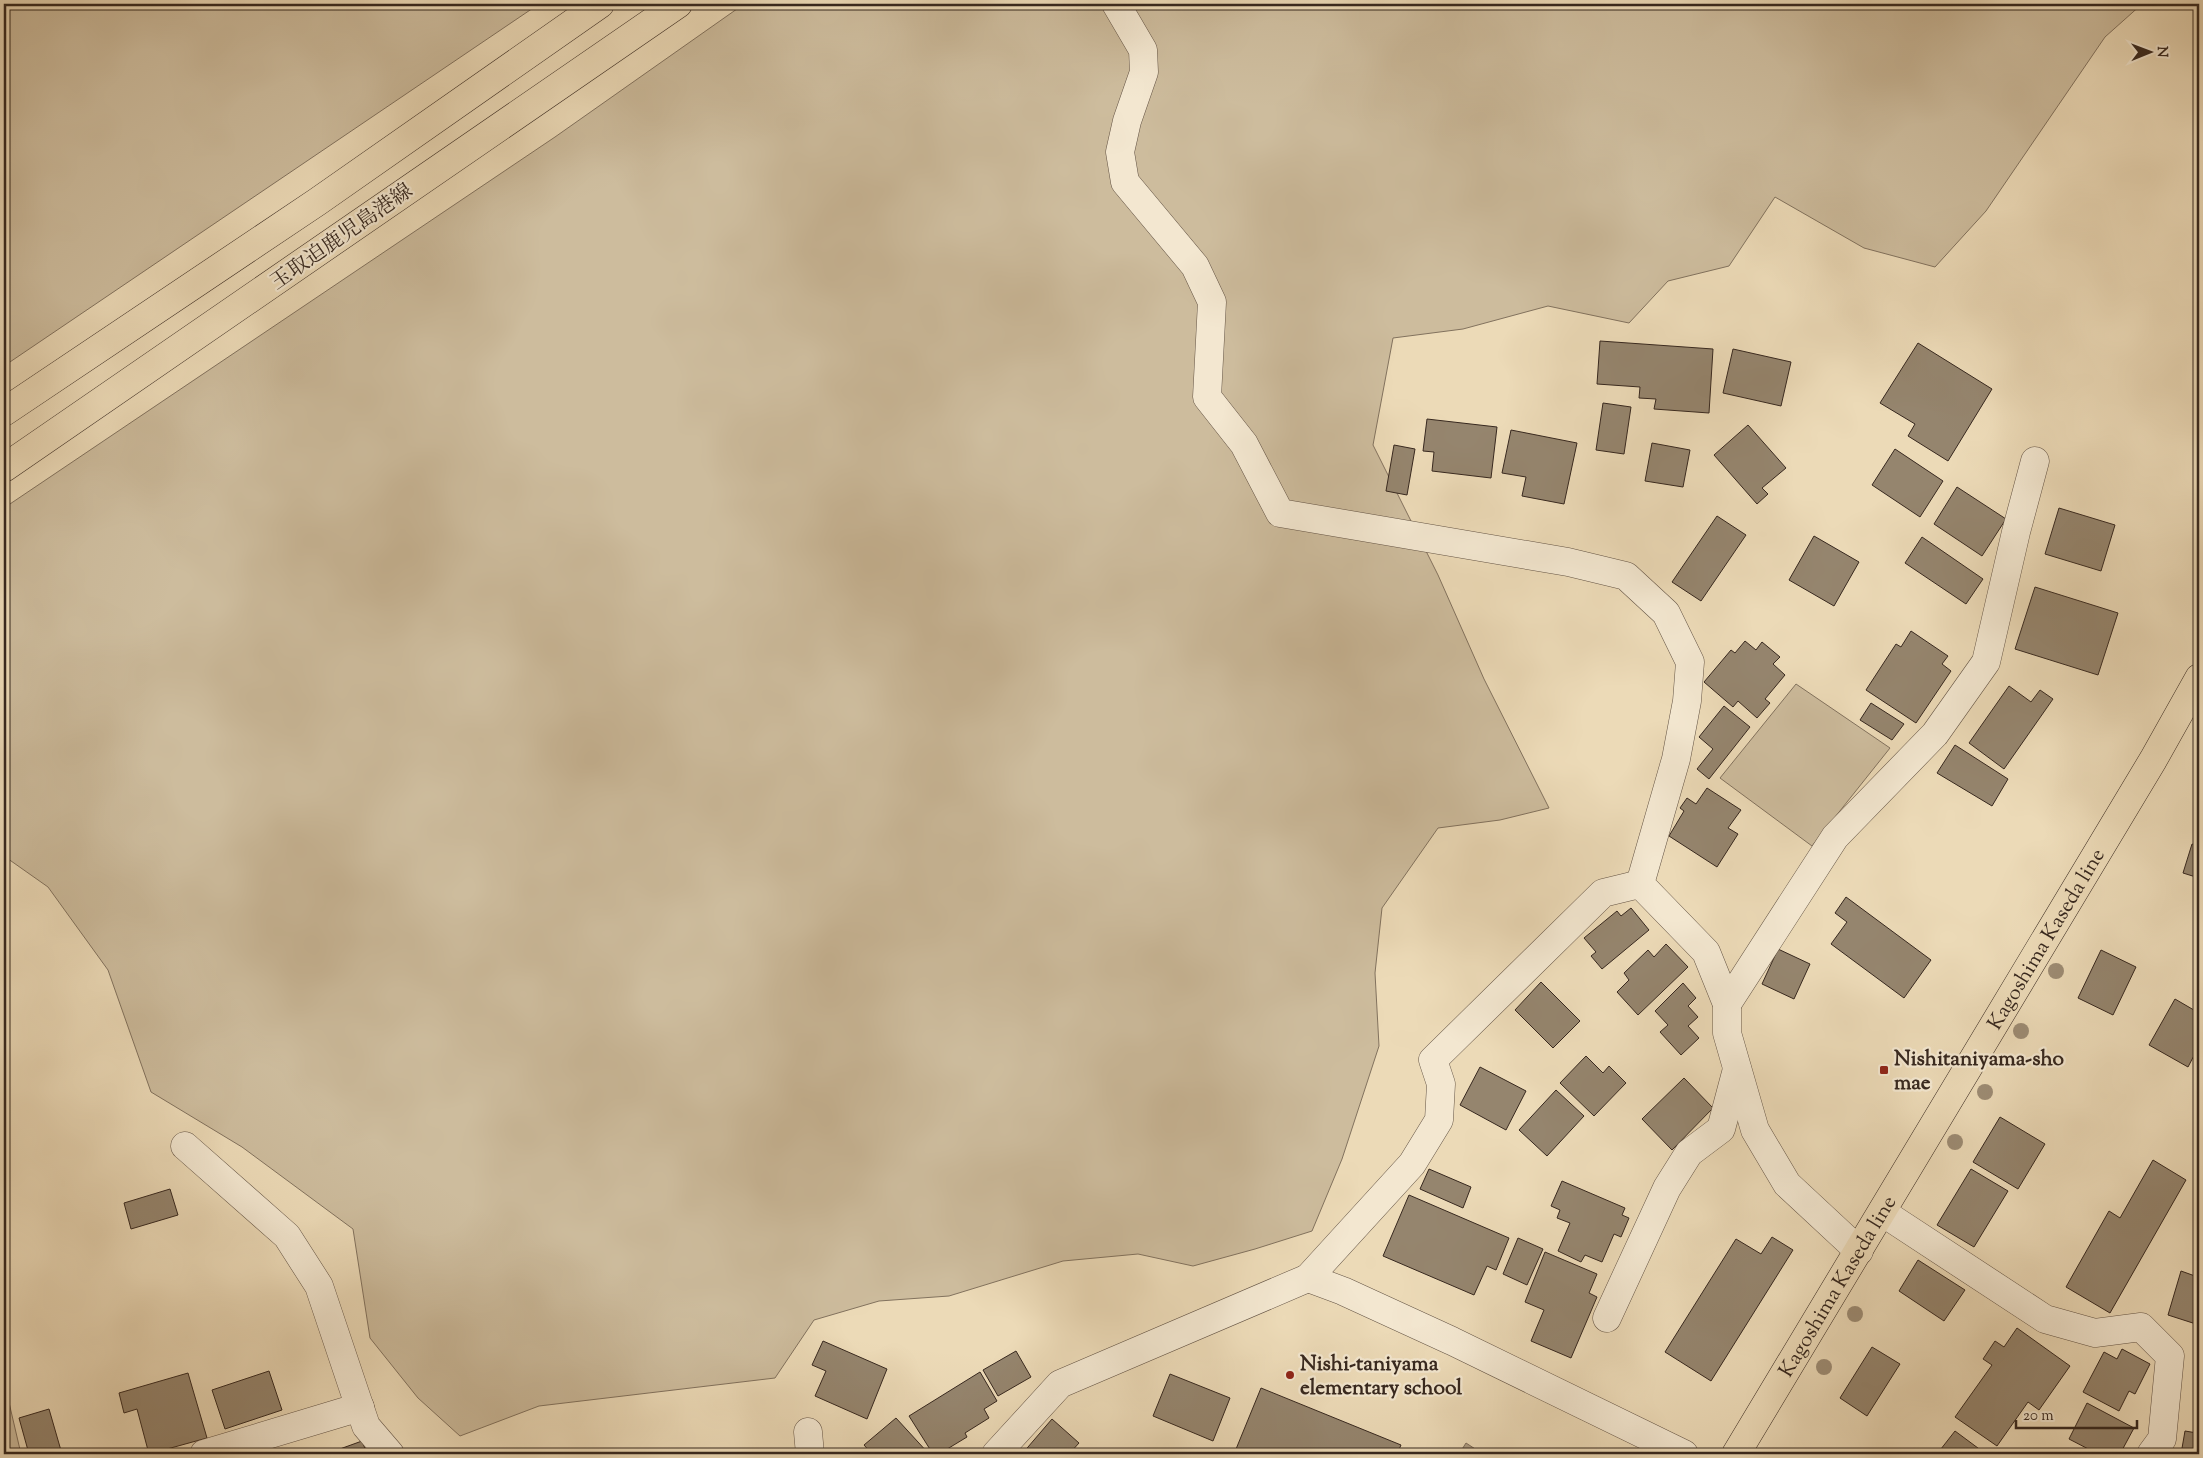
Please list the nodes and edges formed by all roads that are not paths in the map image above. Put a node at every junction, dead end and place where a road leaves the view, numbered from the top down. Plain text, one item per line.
1 (600, 4) edge
2 (678, 4) edge
3 (1116, 4) edge
4 (4, 412) edge
5 (2035, 461) dead end
6 (4, 468) edge
7 (2199, 678) edge
8 (1640, 884) junction
9 (1727, 1004) junction
10 (1737, 1069) junction
11 (185, 1146) dead end
12 (1882, 1212) junction
13 (1859, 1251) junction
14 (1308, 1278) junction
15 (1607, 1318) dead end
16 (360, 1407) junction
17 (204, 1454) edge
18 (390, 1454) edge
19 (996, 1454) edge
20 (1684, 1454) edge
21 (1736, 1454) edge
22 (2151, 1454) edge

1 - 4 main road, 玉取迫鹿児島港線
2 - 6 main road, 玉取迫鹿児島港線
3 - 8 street
5 - 9 street
7 - 12 main road, Kagoshima Kaseda line
8 - 9 street
8 - 14 street
9 - 10 street
10 - 13 street
10 - 15 street
11 - 16 street
12 - 13 main road, Kagoshima Kaseda line
12 - 22 street
13 - 21 main road, Kagoshima Kaseda line
14 - 19 street
14 - 20 street
16 - 17 street
16 - 18 street

